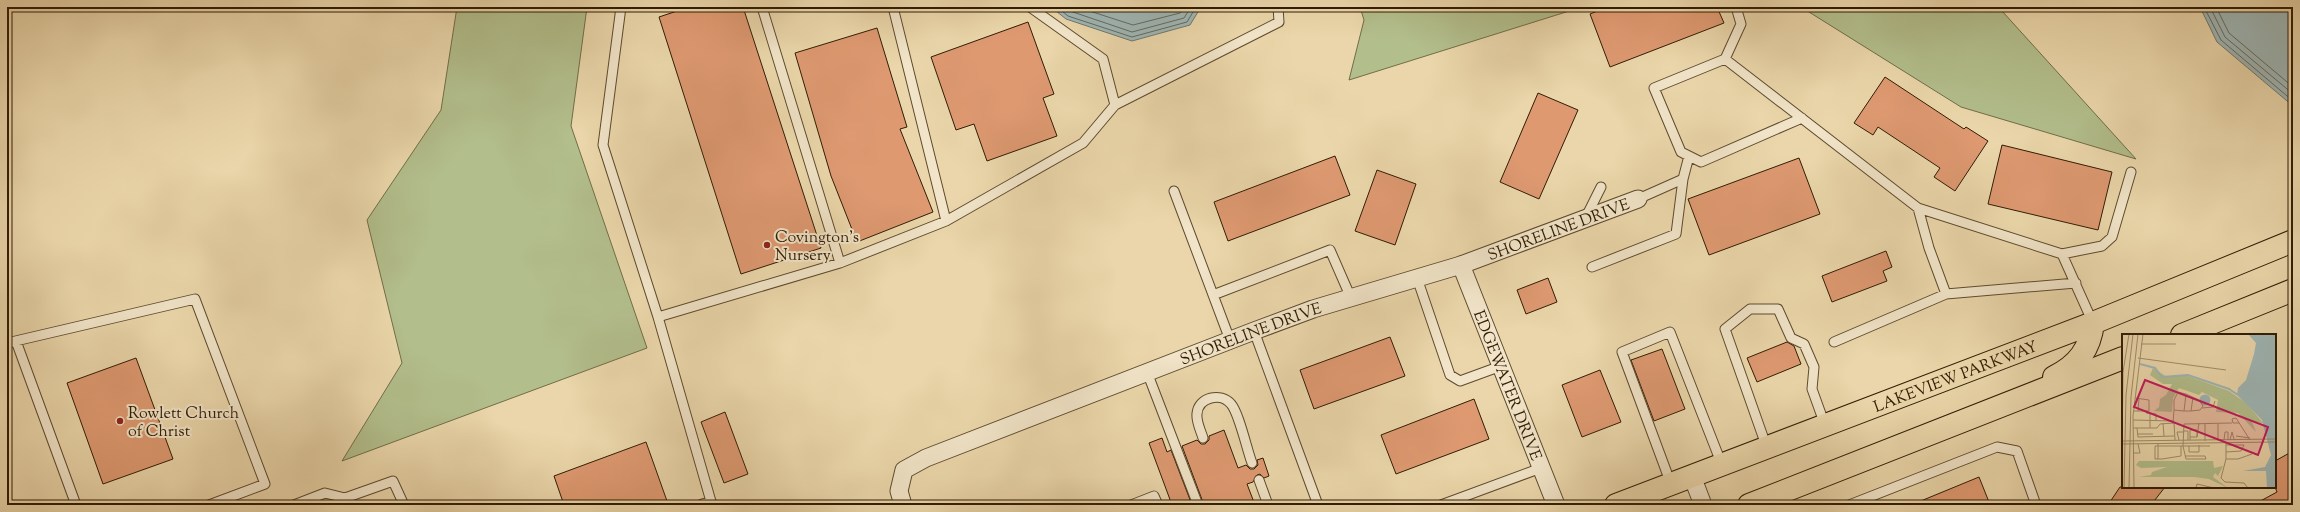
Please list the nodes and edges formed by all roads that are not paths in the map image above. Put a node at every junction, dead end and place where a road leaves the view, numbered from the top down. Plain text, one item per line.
1 (621, 7) edge
2 (762, 7) edge
3 (893, 7) edge
4 (1030, 7) edge
5 (1278, 7) edge
6 (1736, 7) edge
7 (1725, 59) junction
8 (1115, 105) junction
9 (1802, 118) junction
10 (1689, 156) junction
11 (2131, 172) dead end
12 (1683, 179) junction
13 (1601, 188) dead end
14 (1174, 191) dead end
15 (1638, 199) joint
16 (1918, 208) junction
17 (1586, 219) junction
18 (946, 221) junction
19 (2293, 241) edge
20 (2062, 254) junction
21 (840, 263) junction
22 (1461, 265) junction
23 (1592, 268) dead end
24 (1417, 278) junction
25 (2076, 283) junction
26 (2293, 290) edge
27 (1946, 294) junction
28 (1213, 295) junction
29 (1351, 298) junction
30 (658, 317) junction
31 (2093, 323) junction
32 (1254, 331) junction
33 (2184, 334) edge
34 (1230, 340) junction
35 (12, 342) edge
36 (1834, 342) dead end
37 (2122, 358) edge
38 (1501, 366) junction
39 (1147, 372) junction
40 (1986, 412) junction
41 (1825, 425) junction
42 (1203, 438) dead end
43 (1767, 448) junction
44 (1252, 462) dead end
45 (1722, 465) junction
46 (1541, 468) junction
47 (1692, 476) junction
48 (1258, 480) dead end
49 (1671, 484) junction
50 (347, 501) edge
51 (711, 503) edge
52 (76, 505) edge
53 (209, 505) edge
54 (294, 505) edge
55 (404, 505) edge
56 (700, 505) edge
57 (903, 505) edge
58 (1131, 505) edge
59 (1158, 505) edge
60 (1198, 505) edge
61 (1268, 505) edge
62 (1318, 505) edge
63 (1442, 505) edge
64 (1556, 505) edge
65 (1616, 505) edge
66 (1703, 505) edge
67 (1749, 505) edge
68 (1849, 505) edge
69 (2036, 505) edge

1 - 30 lane
2 - 21 lane
3 - 18 lane
4 - 8 lane
5 - 8 lane
6 - 7 lane
7 - 9 lane
7 - 10 lane
8 - 18 lane
9 - 10 lane
9 - 16 lane
10 - 12 lane
11 - 20 lane
12 - 15 lane
12 - 23 lane
13 - 17 lane
14 - 28 lane
15 - 17 street, SHORELINE DRIVE
16 - 20 lane
16 - 27 lane
17 - 22 street, SHORELINE DRIVE
18 - 21 lane
19 - 31 main road, LAKEVIEW PARKWAY
20 - 25 lane
21 - 30 lane
22 - 24 street, SHORELINE DRIVE
22 - 38 street, EDGEWATER DRIVE
24 - 29 street, SHORELINE DRIVE
24 - 38 lane
25 - 27 lane
25 - 31 lane
26 - 33 main road
27 - 36 lane
28 - 29 lane
28 - 34 lane
29 - 32 street, SHORELINE DRIVE
30 - 51 lane
31 - 40 main road
31 - 41 main road, LAKEVIEW PARKWAY
32 - 34 street, SHORELINE DRIVE
32 - 62 lane
34 - 39 street, SHORELINE DRIVE
35 - 52 lane
35 - 53 lane
37 - 40 main road
38 - 46 street, EDGEWATER DRIVE
39 - 57 street, SHORELINE DRIVE
39 - 60 lane
40 - 67 main road
41 - 43 main road, LAKEVIEW PARKWAY
41 - 43 lane
42 - 44 lane
43 - 45 main road, LAKEVIEW PARKWAY
45 - 47 main road, LAKEVIEW PARKWAY
45 - 49 lane
46 - 63 lane
46 - 64 street, EDGEWATER DRIVE
47 - 49 main road, LAKEVIEW PARKWAY
47 - 66 street
48 - 61 lane
49 - 65 main road, LAKEVIEW PARKWAY
50 - 54 lane
50 - 55 lane
51 - 56 lane
58 - 59 lane
68 - 69 lane

